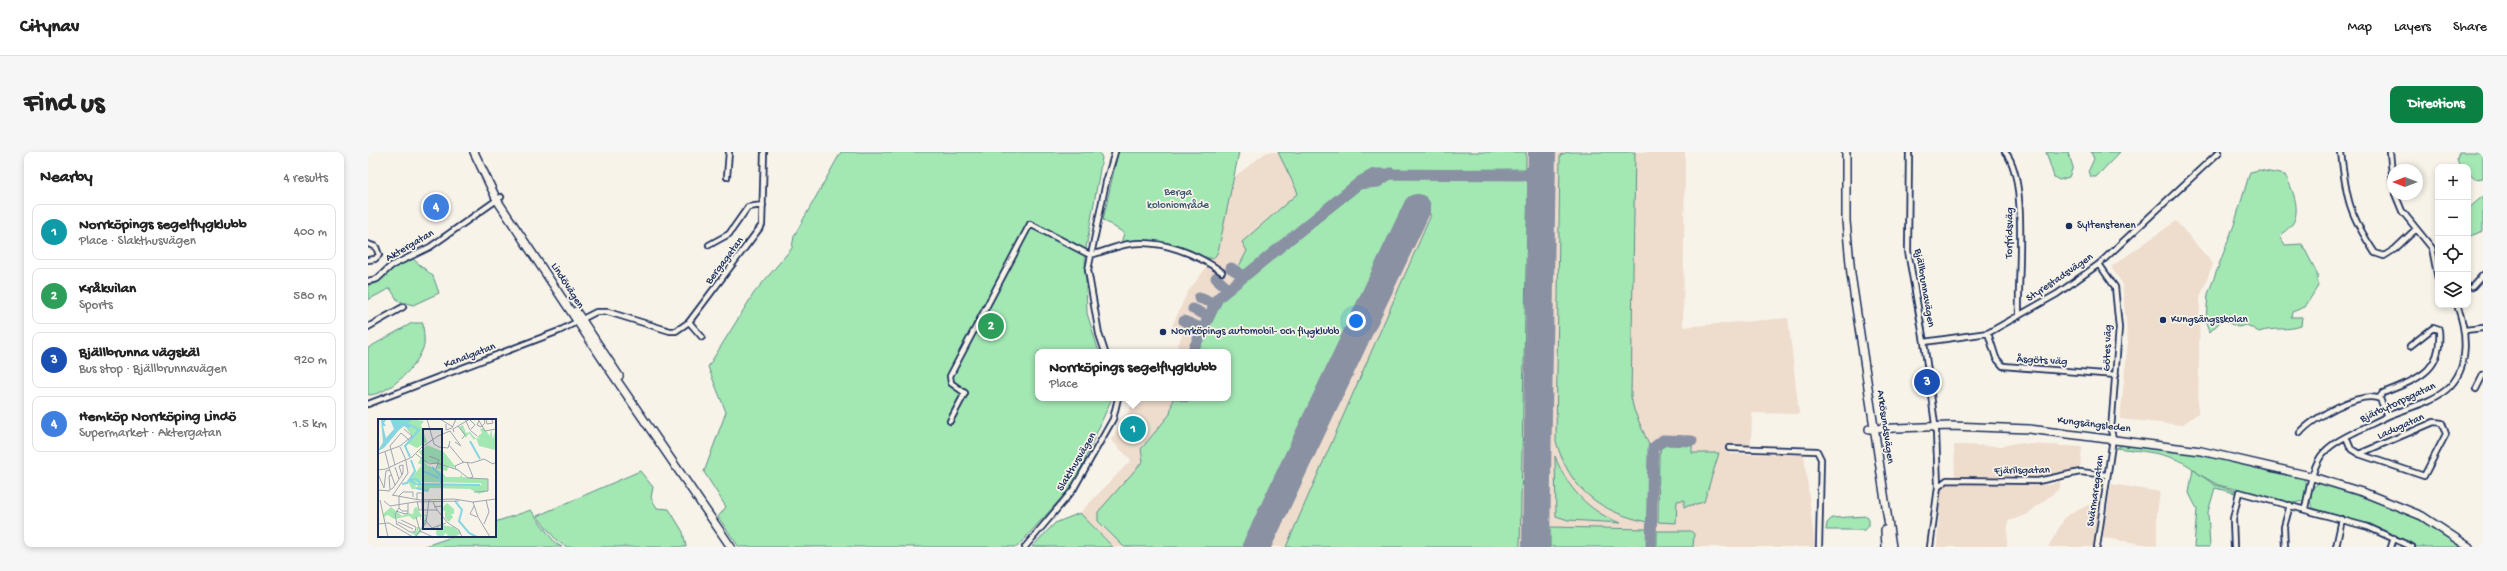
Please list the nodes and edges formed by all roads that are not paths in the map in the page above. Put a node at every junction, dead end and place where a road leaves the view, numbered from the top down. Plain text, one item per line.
1 (474, 152) edge
2 (729, 152) edge
3 (764, 152) edge
4 (1115, 152) edge
5 (1846, 152) edge
6 (1909, 152) edge
7 (2004, 152) edge
8 (2219, 152) edge
9 (2341, 152) edge
10 (2390, 152) edge
11 (2391, 164) edge
12 (727, 177) dead end
13 (499, 199) junction
14 (2397, 200) edge
15 (763, 204) junction
16 (2416, 229) junction
17 (368, 244) edge
18 (709, 245) dead end
19 (1090, 255) junction
20 (368, 260) edge
21 (2099, 264) junction
22 (1222, 272) dead end
23 (2437, 272) edge
24 (2483, 275) edge
25 (368, 281) edge
26 (2472, 287) dead end
27 (403, 307) dead end
28 (2458, 308) edge
29 (2019, 316) junction
30 (580, 322) junction
31 (689, 322) junction
32 (368, 327) edge
33 (2483, 328) edge
34 (2465, 330) junction
35 (1988, 333) junction
36 (702, 337) dead end
37 (1924, 342) junction
38 (2410, 346) dead end
39 (1104, 349) edge
40 (2116, 375) junction
41 (2483, 375) edge
42 (2476, 389) dead end
43 (2378, 398) junction
44 (1117, 401) edge
45 (368, 404) edge
46 (2388, 416) junction
47 (950, 421) dead end
48 (1935, 426) junction
49 (1872, 429) junction
50 (2300, 433) dead end
51 (2346, 437) junction
52 (2113, 438) junction
53 (1729, 448) dead end
54 (2359, 454) junction
55 (2107, 475) junction
56 (2312, 477) junction
57 (1938, 487) junction
58 (2290, 504) junction
59 (2305, 508) junction
60 (2342, 519) junction
61 (2394, 538) junction
62 (730, 547) edge
63 (1025, 547) edge
64 (1819, 547) edge
65 (1886, 547) edge
66 (1892, 547) edge
67 (1930, 547) edge
68 (2097, 547) edge
69 (2234, 547) edge
70 (2285, 547) edge
71 (2336, 547) edge
72 (2391, 547) edge
73 (2412, 547) edge
74 (2469, 547) edge

1 - 13 main road, Lindövägen
2 - 12 street
3 - 15 street, Bergagatan
4 - 19 street
5 - 49 main road, Arkösundsvägen
6 - 37 street, Bjällbrunnavägen
7 - 29 street, Torfridsväg
8 - 21 street, Styrestadsvägen
9 - 16 street
10 - 11 street
13 - 25 street, Aktergatan
13 - 30 main road, Lindövägen
14 - 16 street
15 - 18 street, Bergagatan
15 - 31 street, Bergagatan
16 - 23 street
17 - 20 street, Aktergatan
19 - 22 street
19 - 39 street
19 - 47 street
21 - 29 street, Styrestadsvägen
21 - 40 street, Götes väg
24 - 26 street
27 - 32 street
28 - 34 street, Bjärbytorpsgatan
29 - 35 street, Styrestadsvägen
30 - 31 street, Bergagatan
30 - 45 street, Kanalgatan
30 - 62 main road, Lindövägen
31 - 36 street
33 - 34 street
34 - 46 street, Bjärbytorpsgatan
35 - 37 street, Styrestadsvägen
35 - 40 street, Åsgöts väg
37 - 48 street, Bjällbrunnavägen
38 - 43 street
40 - 52 street, Götes väg
41 - 42 street
43 - 46 street
43 - 50 street
44 - 63 street, Slakthusvägen
46 - 51 street, Bjärbytorpsgatan
48 - 49 main road, Kungsängsleden
48 - 52 main road, Kungsängsleden
48 - 57 street
49 - 65 main road, Arkösundsvägen
49 - 66 main road, Arkösundsvägen
51 - 54 street
51 - 56 street, Bjärbytorpsgatan
52 - 55 street, Svärmaregatan
52 - 56 main road, Kungsängsleden
53 - 64 street
54 - 54 street, Ladugatan
55 - 57 street, Fjärilsgatan
55 - 68 street, Svärmaregatan
56 - 59 street
56 - 74 main road, Kungsängsleden
57 - 67 street
58 - 59 street
58 - 69 street
58 - 70 street
59 - 60 street
60 - 61 street
60 - 71 street
61 - 72 street
61 - 73 street

